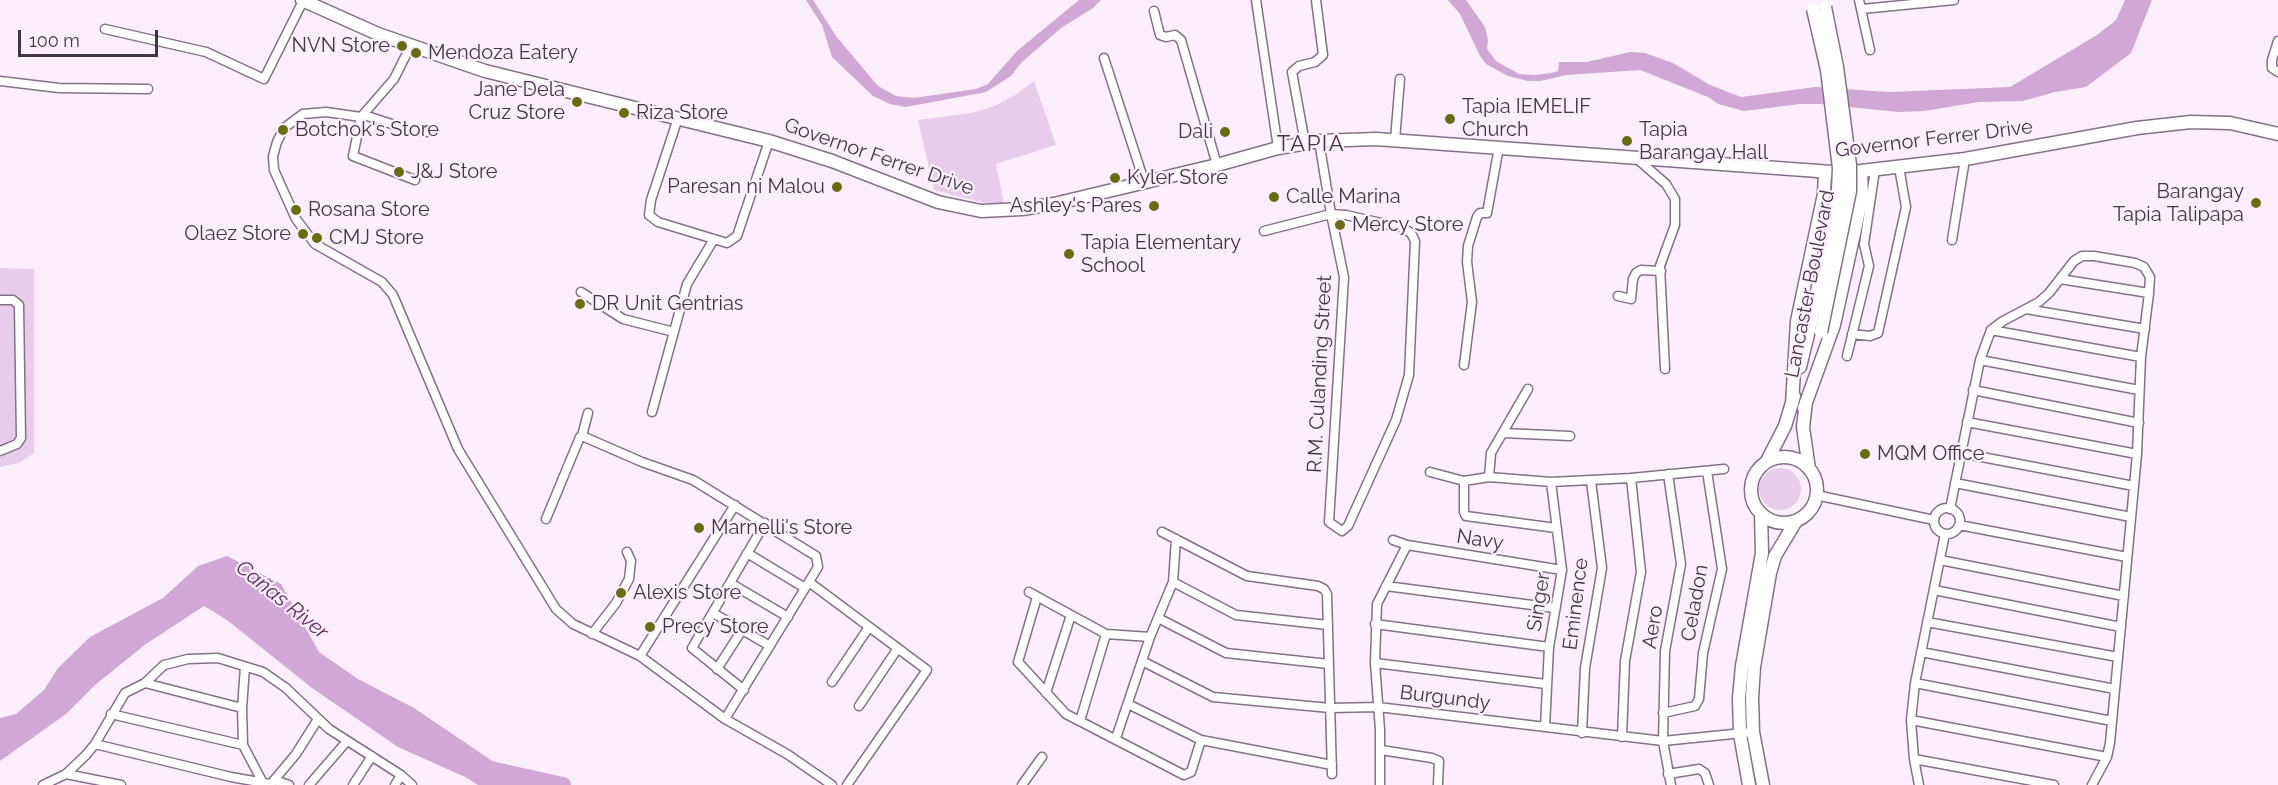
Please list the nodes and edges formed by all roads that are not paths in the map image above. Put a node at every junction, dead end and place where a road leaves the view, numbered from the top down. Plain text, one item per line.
1 (303, 0) edge
2 (1256, 0) edge
3 (1316, 0) edge
4 (1859, 0) edge
5 (1953, 0) edge
6 (1935, 1) edge
7 (1896, 3) edge
8 (1818, 4) edge
9 (1862, 9) junction
10 (1154, 11) dead end
11 (105, 30) dead end
12 (2278, 41) edge
13 (411, 45) junction
14 (1869, 50) dead end
15 (1104, 58) dead end
16 (2278, 72) edge
17 (1400, 79) dead end
18 (0, 81) edge
19 (148, 88) dead end
20 (363, 116) junction
21 (678, 118) junction
22 (427, 132) dead end
23 (2278, 134) edge
24 (1395, 140) junction
25 (769, 141) junction
26 (1319, 141) junction
27 (1305, 143) junction
28 (1498, 147) junction
29 (1278, 148) junction
30 (1634, 156) junction
31 (1965, 159) junction
32 (1217, 165) junction
33 (1899, 167) junction
34 (1875, 170) junction
35 (1862, 171) junction
36 (1825, 172) junction
37 (415, 180) dead end
38 (1144, 181) junction
39 (1330, 214) junction
40 (1264, 231) dead end
41 (714, 239) junction
42 (1952, 240) dead end
43 (1661, 271) junction
44 (2060, 279) junction
45 (581, 292) dead end
46 (2149, 293) junction
47 (1617, 296) dead end
48 (0, 300) edge
49 (2026, 309) junction
50 (2145, 329) junction
51 (1991, 330) junction
52 (1815, 331) junction
53 (674, 332) junction
54 (1852, 334) junction
55 (1847, 356) dead end
56 (2141, 357) junction
57 (1980, 360) junction
58 (1464, 364) dead end
59 (1665, 369) dead end
60 (1528, 389) dead end
61 (1973, 390) junction
62 (2139, 390) junction
63 (1792, 404) junction
64 (1804, 408) junction
65 (652, 412) dead end
66 (588, 413) dead end
67 (1967, 422) junction
68 (2139, 423) junction
69 (1503, 433) junction
70 (582, 436) junction
71 (1570, 436) dead end
72 (0, 451) edge
73 (1961, 453) junction
74 (2137, 454) junction
75 (1767, 461) junction
76 (1724, 469) dead end
77 (1809, 469) junction
78 (1707, 471) junction
79 (1430, 472) dead end
80 (1668, 474) junction
81 (1489, 477) junction
82 (1630, 478) junction
83 (1464, 481) junction
84 (1591, 481) junction
85 (1551, 482) junction
86 (1955, 483) junction
87 (2134, 486) junction
88 (1816, 495) junction
89 (735, 505) junction
90 (1950, 509) junction
91 (1761, 514) junction
92 (2131, 517) junction
93 (546, 519) dead end
94 (1796, 520) junction
95 (1934, 520) junction
96 (765, 523) junction
97 (1959, 525) junction
98 (1556, 528) junction
99 (1162, 532) dead end
100 (1945, 534) junction
101 (1176, 539) junction
102 (1393, 540) dead end
103 (1407, 545) junction
104 (627, 552) dead end
105 (747, 553) junction
106 (2127, 557) junction
107 (1940, 560) junction
108 (1562, 570) junction
109 (1173, 582) junction
110 (730, 583) junction
111 (807, 585) junction
112 (1386, 586) junction
113 (1934, 590) junction
114 (1029, 592) dead end
115 (2124, 596) junction
116 (1037, 597) junction
117 (1555, 608) junction
118 (712, 613) junction
119 (1071, 615) junction
120 (788, 617) junction
121 (1158, 618) junction
122 (1928, 622) junction
123 (1375, 624) junction
124 (1328, 625) junction
125 (869, 627) junction
126 (2121, 627) junction
127 (742, 630) junction
128 (592, 634) junction
129 (1106, 634) junction
130 (1150, 637) junction
131 (770, 646) junction
132 (1549, 646) junction
133 (898, 648) junction
134 (1922, 651) junction
135 (640, 656) junction
136 (2118, 657) junction
137 (1142, 661) junction
138 (1376, 663) junction
139 (1329, 664) junction
140 (245, 668) junction
141 (717, 669) junction
142 (831, 682) dead end
143 (145, 683) junction
144 (1915, 683) junction
145 (1546, 684) junction
146 (2115, 688) junction
147 (744, 690) junction
148 (1046, 693) junction
149 (1128, 704) junction
150 (859, 706) dead end
151 (1378, 707) junction
152 (242, 708) junction
153 (1330, 708) junction
154 (1663, 713) junction
155 (111, 714) junction
156 (318, 719) junction
157 (725, 719) junction
158 (1911, 720) junction
159 (1080, 721) junction
160 (2112, 721) junction
161 (1545, 727) junction
162 (1582, 733) junction
163 (1746, 733) junction
164 (1622, 737) junction
165 (1116, 738) junction
166 (1201, 740) junction
167 (347, 741) junction
168 (1663, 741) junction
169 (95, 744) junction
170 (243, 745) junction
171 (1381, 750) junction
172 (372, 756) junction
173 (1042, 757) dead end
174 (2107, 757) junction
175 (1914, 759) junction
176 (66, 774) junction
177 (1668, 774) junction
178 (402, 775) junction
179 (230, 781) edge
180 (269, 783) edge
181 (43, 785) edge
182 (121, 785) edge
183 (289, 785) edge
184 (309, 785) edge
185 (353, 785) edge
186 (394, 785) edge
187 (412, 785) edge
188 (832, 785) edge
189 (847, 785) edge
190 (1022, 785) edge
191 (1380, 785) edge
192 (1438, 785) edge
193 (1671, 785) edge
194 (1709, 785) edge
195 (1749, 785) edge
196 (1763, 785) edge
197 (1919, 785) edge
198 (2054, 785) edge
199 (2092, 785) edge

1 - 11 street
1 - 13 main road, Governor Ferrer Drive
2 - 29 street
3 - 27 street
4 - 9 street
5 - 6 street
6 - 7 street
7 - 9 street
8 - 52 main road, Lancaster Boulevard, bridge
9 - 14 street
10 - 32 street
12 - 16 street
13 - 20 street
13 - 21 main road, Governor Ferrer Drive
15 - 38 street
17 - 24 street
18 - 19 street
20 - 22 street
20 - 37 street
20 - 128 street
21 - 25 main road, Governor Ferrer Drive
21 - 41 street
23 - 31 main road, Governor Ferrer Drive
24 - 26 main road, Governor Ferrer Drive
24 - 28 main road, Governor Ferrer Drive
25 - 38 main road, Governor Ferrer Drive
25 - 41 street
26 - 27 main road, Governor Ferrer Drive
26 - 39 street, R.M. Culanding Street
27 - 29 main road, Governor Ferrer Drive
28 - 30 main road, Governor Ferrer Drive
28 - 58 street
29 - 32 main road, Governor Ferrer Drive
30 - 36 main road, Governor Ferrer Drive
30 - 43 street
31 - 33 main road, Governor Ferrer Drive
31 - 42 street
32 - 38 main road, Governor Ferrer Drive
33 - 34 main road, Governor Ferrer Drive
33 - 54 street
34 - 35 main road, Governor Ferrer Drive
34 - 54 street
35 - 36 main road, Governor Ferrer Drive
35 - 64 main road
36 - 63 main road
39 - 39 street, R.M. Culanding Street
39 - 40 street
41 - 53 street
43 - 47 street
43 - 59 street
44 - 46 street
44 - 46 street
44 - 49 street
45 - 53 street
46 - 50 street
48 - 72 street
49 - 50 street
49 - 51 street
50 - 56 street
51 - 56 street
51 - 57 street
52 - 63 main road, Lancaster Boulevard
52 - 64 main road, Lancaster Boulevard
53 - 65 street
54 - 55 street
56 - 62 street
57 - 61 street
57 - 62 street
60 - 69 street
61 - 67 street
61 - 68 street
62 - 68 street
63 - 75 main road, Lancaster Boulevard
64 - 77 main road, Lancaster Boulevard
66 - 70 street
67 - 73 street
67 - 74 street
68 - 74 street
69 - 71 street
69 - 81 street
70 - 89 street
70 - 93 street
73 - 86 street
73 - 87 street
74 - 87 street
75 - 77 main road
75 - 91 main road
76 - 78 street
77 - 88 main road
78 - 80 street
78 - 154 street, Celadon
79 - 83 street
80 - 82 street
80 - 154 street, Aero
81 - 83 street
81 - 85 street
82 - 84 street
82 - 164 street
83 - 98 street
84 - 85 street
84 - 162 street, Eminence
85 - 98 street, Singer
86 - 90 street
86 - 92 street
87 - 92 street
88 - 94 main road
88 - 95 street
89 - 96 street
89 - 135 street
90 - 95 street
90 - 97 street
91 - 94 main road
91 - 163 main road
92 - 106 street
94 - 163 main road
95 - 100 street
96 - 105 street
96 - 111 street
97 - 100 street
97 - 106 street
98 - 108 street, Singer
99 - 101 street
100 - 107 street
101 - 109 street
101 - 124 street
102 - 103 street, Navy
103 - 108 street, Navy
103 - 112 street
104 - 128 street
105 - 110 street
105 - 111 street
106 - 115 street
107 - 113 street
107 - 115 street
108 - 117 street, Singer
109 - 121 street
109 - 124 street
110 - 118 street
110 - 120 street
111 - 120 street
111 - 125 street
112 - 117 street
112 - 123 street
113 - 122 street
113 - 126 street
114 - 116 street
115 - 126 street
116 - 119 street
116 - 148 street
117 - 132 street, Singer
118 - 127 street
118 - 141 street
119 - 129 street
119 - 148 street
120 - 131 street
121 - 130 street
121 - 139 street
122 - 134 street
122 - 136 street
123 - 132 street
123 - 138 street
124 - 139 street
125 - 133 street
125 - 142 street
126 - 136 street
127 - 131 street
127 - 141 street
128 - 135 street
129 - 130 street
129 - 159 street
130 - 137 street
131 - 147 street
132 - 145 street, Singer
133 - 150 street
133 - 189 street
134 - 144 street
134 - 146 street
135 - 157 street
136 - 146 street
137 - 149 street
137 - 153 street, Burgundy
138 - 145 street
138 - 151 street
139 - 153 street
140 - 143 street
140 - 152 street
140 - 156 street
141 - 147 street
143 - 152 street
143 - 155 street
144 - 158 street
144 - 160 street
145 - 161 street, Singer
146 - 160 street
147 - 157 street
148 - 159 street
149 - 165 street
149 - 166 street
151 - 153 street, Burgundy
151 - 161 street, Burgundy
151 - 171 street
152 - 170 street
153 - 166 street
154 - 168 street, Aero
155 - 169 street
155 - 170 street
156 - 167 street
156 - 180 street
157 - 188 street
158 - 174 street
158 - 175 street
159 - 165 street
160 - 174 street
161 - 162 street, Burgundy
162 - 164 street, Burgundy
163 - 168 street, Burgundy
163 - 195 main road
163 - 196 main road
164 - 168 street, Burgundy
165 - 166 street
167 - 172 street
167 - 184 street
168 - 177 street, Aero
169 - 176 street
169 - 179 street
170 - 180 street
171 - 191 street
171 - 192 street
172 - 178 street
172 - 185 street
173 - 190 street
174 - 199 street
175 - 197 street
175 - 198 street
176 - 181 street
176 - 182 street
177 - 193 street, Aero
177 - 194 street
178 - 186 street
178 - 187 street
179 - 180 street
180 - 183 street

